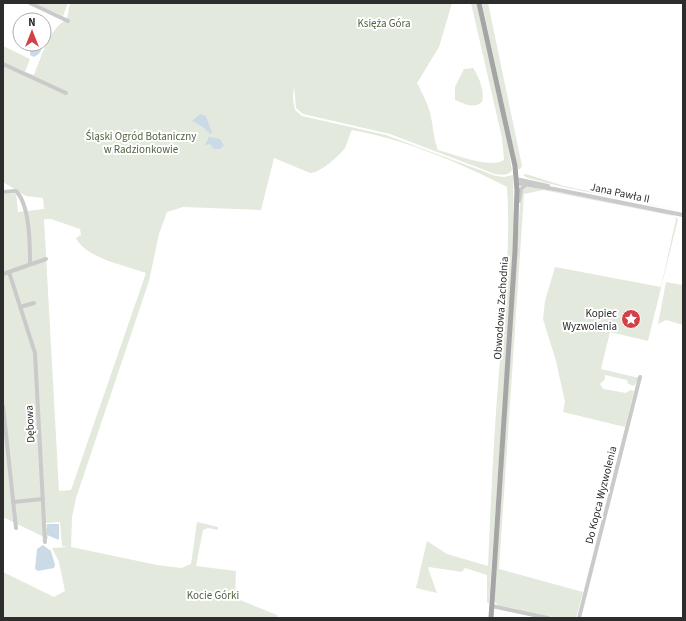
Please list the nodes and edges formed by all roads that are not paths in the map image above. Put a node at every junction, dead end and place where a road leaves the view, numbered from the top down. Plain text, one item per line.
1 (30, 3) edge
2 (479, 3) edge
3 (68, 21) dead end
4 (3, 64) edge
5 (66, 94) dead end
6 (516, 181) junction
7 (527, 185) junction
8 (554, 189) junction
9 (3, 192) edge
10 (683, 215) edge
11 (516, 216) junction
12 (46, 259) dead end
13 (30, 264) junction
14 (10, 272) junction
15 (3, 274) edge
16 (34, 303) dead end
17 (20, 307) junction
18 (640, 377) dead end
19 (3, 406) edge
20 (42, 499) junction
21 (13, 502) junction
22 (16, 528) dead end
23 (45, 542) dead end
24 (492, 606) junction
25 (491, 618) edge
26 (548, 618) edge
27 (580, 618) edge

1 - 3 street
2 - 6 main road, Obwodowa Zachodnia
4 - 5 street
6 - 7 street, Jana Pawła II
6 - 8 street, Jana Pawła II
6 - 11 main road, Obwodowa Zachodnia
7 - 8 street, Jana Pawła II
7 - 11 street
8 - 10 street, Jana Pawła II
9 - 13 street
11 - 24 main road, Obwodowa Zachodnia
12 - 13 street
13 - 14 street
14 - 15 street
14 - 17 street, Dębowa
16 - 17 street
17 - 20 street, Dębowa
18 - 27 street, Do Kopca Wyzwolenia
19 - 21 street
20 - 21 street
20 - 23 street, Dębowa
21 - 22 street
24 - 25 main road, Obwodowa Zachodnia
24 - 26 street

